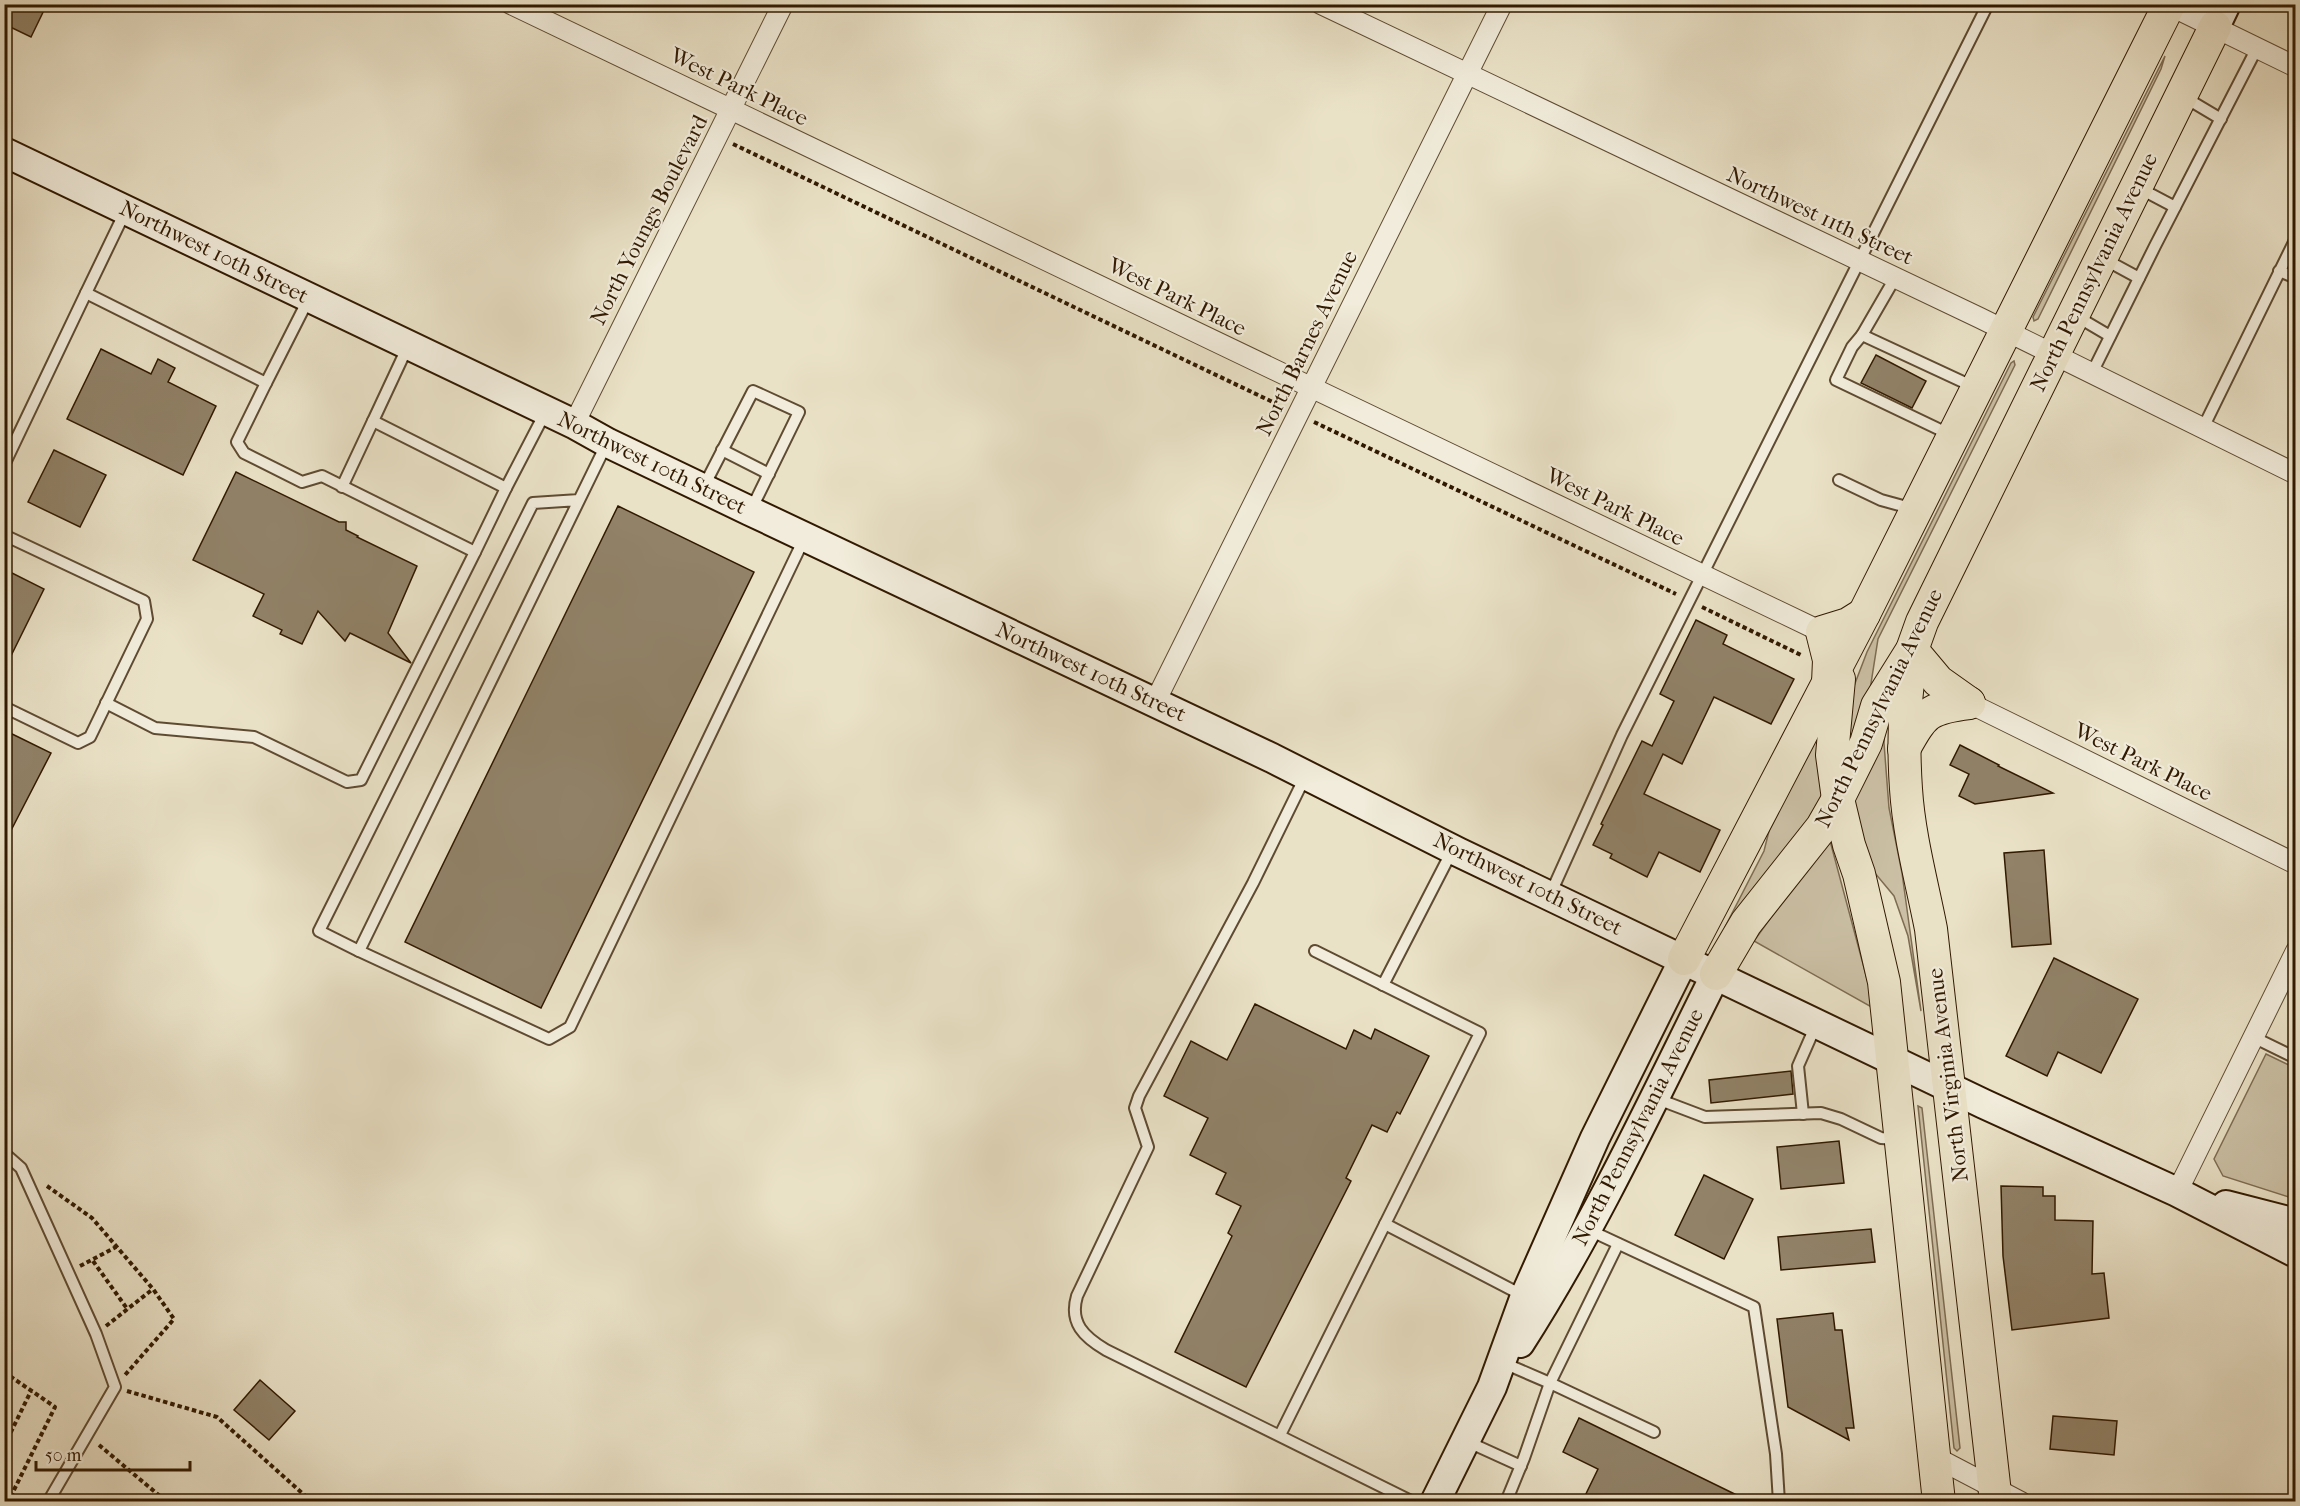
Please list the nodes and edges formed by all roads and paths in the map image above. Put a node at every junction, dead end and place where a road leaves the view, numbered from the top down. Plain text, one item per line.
1 (511, 4) edge
2 (783, 4) edge
3 (1321, 4) edge
4 (1502, 4) edge
5 (1988, 4) edge
6 (2168, 5) edge
7 (2220, 16) edge
8 (2257, 48) junction
9 (2295, 67) edge
10 (1467, 75) junction
11 (2181, 95) junction
12 (731, 110) junction
13 (2221, 119) junction
14 (4, 152) edge
15 (2136, 186) junction
16 (2175, 207) junction
17 (126, 210) junction
18 (2295, 238) edge
19 (2101, 257) junction
20 (1860, 261) junction
21 (2279, 271) junction
22 (1895, 278) junction
23 (2139, 278) junction
24 (2295, 279) edge
25 (86, 293) junction
26 (309, 297) junction
27 (2073, 314) junction
28 (2003, 331) junction
29 (1862, 335) junction
30 (2110, 336) junction
31 (409, 345) junction
32 (2054, 354) junction
33 (2092, 373) junction
34 (266, 383) junction
35 (1976, 387) junction
36 (1311, 388) junction
37 (546, 410) junction
38 (374, 420) junction
39 (574, 424) junction
40 (2203, 428) junction
41 (1952, 435) junction
42 (608, 443) junction
43 (722, 450) junction
44 (4, 465) edge
45 (769, 474) junction
46 (2295, 474) edge
47 (1839, 480) dead end
48 (342, 487) junction
49 (506, 488) junction
50 (702, 488) junction
51 (579, 500) junction
52 (1916, 509) junction
53 (750, 512) junction
54 (4, 535) edge
55 (805, 537) junction
56 (475, 552) junction
57 (1702, 575) junction
58 (1863, 614) junction
59 (1822, 632) junction
60 (1912, 650) junction
61 (1835, 670) junction
62 (1155, 702) junction
63 (106, 703) junction
64 (1969, 703) junction
65 (4, 707) edge
66 (1904, 749) junction
67 (1306, 774) junction
68 (1838, 799) junction
69 (1453, 849) junction
70 (2295, 864) edge
71 (1550, 895) junction
72 (359, 951) junction
73 (1315, 951) dead end
74 (2295, 951) edge
75 (1684, 959) junction
76 (1716, 974) junction
77 (1383, 985) junction
78 (1817, 1022) junction
79 (2253, 1037) junction
80 (2295, 1058) edge
81 (1893, 1059) junction
82 (1950, 1086) junction
83 (1655, 1098) junction
84 (1803, 1114) junction
85 (1901, 1139) junction
86 (4, 1153) edge
87 (21, 1168) junction
88 (2177, 1192) junction
89 (2295, 1223) edge
90 (1385, 1224) junction
91 (1586, 1229) junction
92 (1618, 1244) junction
93 (116, 1247) junction
94 (2295, 1254) edge
95 (93, 1261) junction
96 (68, 1271) junction
97 (153, 1289) junction
98 (1525, 1296) junction
99 (128, 1310) junction
100 (96, 1334) junction
101 (4, 1372) edge
102 (1499, 1376) junction
103 (1550, 1383) junction
104 (115, 1387) junction
105 (31, 1391) junction
106 (1654, 1432) dead end
107 (87, 1435) junction
108 (1280, 1436) junction
109 (1465, 1441) junction
110 (4, 1446) edge
111 (1935, 1457) junction
112 (1521, 1466) junction
113 (2004, 1497) edge
114 (8, 1502) edge
115 (48, 1502) edge
116 (167, 1502) edge
117 (312, 1502) edge
118 (1413, 1502) edge
119 (1436, 1502) edge
120 (1506, 1502) edge
121 (1779, 1502) edge
122 (1939, 1502) edge

1 - 12 street, West Park Place
2 - 12 street, North Youngs Boulevard
3 - 10 street, Northwest 11th Street
4 - 10 street, North Barnes Avenue
5 - 20 lane
6 - 7 street
6 - 28 main road, North Pennsylvania Avenue
7 - 8 street
7 - 11 main road, North Pennsylvania Avenue
8 - 9 street
8 - 13 lane
10 - 20 street, Northwest 11th Street
10 - 36 street, North Barnes Avenue
11 - 13 lane
11 - 15 main road, North Pennsylvania Avenue
12 - 36 street, West Park Place
12 - 39 street, North Youngs Boulevard
13 - 16 lane
14 - 17 main road, Northwest 10th Street
15 - 16 lane
15 - 19 main road, North Pennsylvania Avenue
16 - 23 lane
17 - 25 lane
17 - 26 main road, Northwest 10th Street
18 - 21 lane
19 - 23 lane
19 - 27 main road, North Pennsylvania Avenue
20 - 22 street, Northwest 11th Street
20 - 57 lane
21 - 24 lane
21 - 40 lane
22 - 28 street, Northwest 11th Street
22 - 29 lane
23 - 30 lane
25 - 34 lane
25 - 44 lane
26 - 31 main road, Northwest 10th Street
26 - 34 lane
27 - 30 lane
27 - 32 main road, North Pennsylvania Avenue
28 - 32 street, Northwest 11th Street
28 - 35 main road, North Pennsylvania Avenue
29 - 35 lane
29 - 41 lane
30 - 33 lane
31 - 37 main road, Northwest 10th Street
31 - 38 lane
32 - 33 street, Northwest 11th Street
32 - 60 main road, North Pennsylvania Avenue
33 - 40 street, Northwest 11th Street
34 - 48 lane
35 - 41 main road, North Pennsylvania Avenue
36 - 57 street, West Park Place
36 - 62 street, North Barnes Avenue
37 - 39 main road, Northwest 10th Street
37 - 49 lane
38 - 48 lane
38 - 49 lane
39 - 42 main road, Northwest 10th Street
40 - 46 street, Northwest 11th Street
41 - 52 main road, North Pennsylvania Avenue
42 - 50 main road, Northwest 10th Street
42 - 51 lane
43 - 45 lane
43 - 45 lane
43 - 50 lane
45 - 53 lane
47 - 52 lane
48 - 56 lane
49 - 56 lane
50 - 53 main road, Northwest 10th Street
51 - 72 lane
51 - 72 lane
52 - 58 main road, North Pennsylvania Avenue
53 - 55 main road, Northwest 10th Street
54 - 63 lane
55 - 62 main road, Northwest 10th Street
55 - 72 lane
56 - 63 lane
57 - 59 street, West Park Place
57 - 71 lane
58 - 59 main road
58 - 61 main road, North Pennsylvania Avenue
59 - 61 main road
60 - 64 main road
60 - 66 main road, North Virginia Avenue
60 - 68 main road, North Pennsylvania Avenue
61 - 68 main road
61 - 75 main road, North Pennsylvania Avenue
62 - 67 main road, Northwest 10th Street
63 - 65 lane
64 - 66 main road
64 - 70 street, West Park Place
66 - 82 main road, North Virginia Avenue
67 - 69 main road, Northwest 10th Street
67 - 108 lane
68 - 76 main road, North Pennsylvania Avenue
68 - 81 main road
69 - 71 main road, Northwest 10th Street
69 - 77 lane
71 - 75 main road, Northwest 10th Street
73 - 77 lane
74 - 79 street
75 - 76 main road, Northwest 10th Street
75 - 98 main road, North Pennsylvania Avenue
76 - 78 main road, Northwest 10th Street
76 - 83 main road, North Pennsylvania Avenue
77 - 90 lane
78 - 81 main road, Northwest 10th Street
78 - 84 lane
79 - 80 lane
79 - 88 street
81 - 82 main road, Northwest 10th Street
81 - 85 main road
82 - 88 main road, Northwest 10th Street
82 - 113 main road, North Virginia Avenue
83 - 84 lane
83 - 91 main road, North Pennsylvania Avenue
84 - 85 lane
85 - 111 main road
86 - 87 lane
87 - 93 path
87 - 96 lane
88 - 89 main road, Northwest 10th Street
88 - 94 main road, Northwest 10th Street
90 - 98 lane
90 - 108 lane
91 - 92 lane
91 - 102 main road, North Pennsylvania Avenue
92 - 103 lane
92 - 121 lane
93 - 95 path
93 - 97 path
95 - 96 path
95 - 99 path
96 - 100 lane
97 - 99 path
97 - 104 path
98 - 102 main road, North Pennsylvania Avenue
99 - 100 path
100 - 104 lane
101 - 105 path
102 - 103 lane
102 - 109 main road, North Pennsylvania Avenue
103 - 106 lane
103 - 112 lane
104 - 107 lane
104 - 117 path
105 - 110 path
105 - 114 path
107 - 115 lane
107 - 116 path
108 - 118 lane
109 - 112 lane
109 - 119 main road, North Pennsylvania Avenue
111 - 113 street
111 - 122 main road
112 - 120 lane

